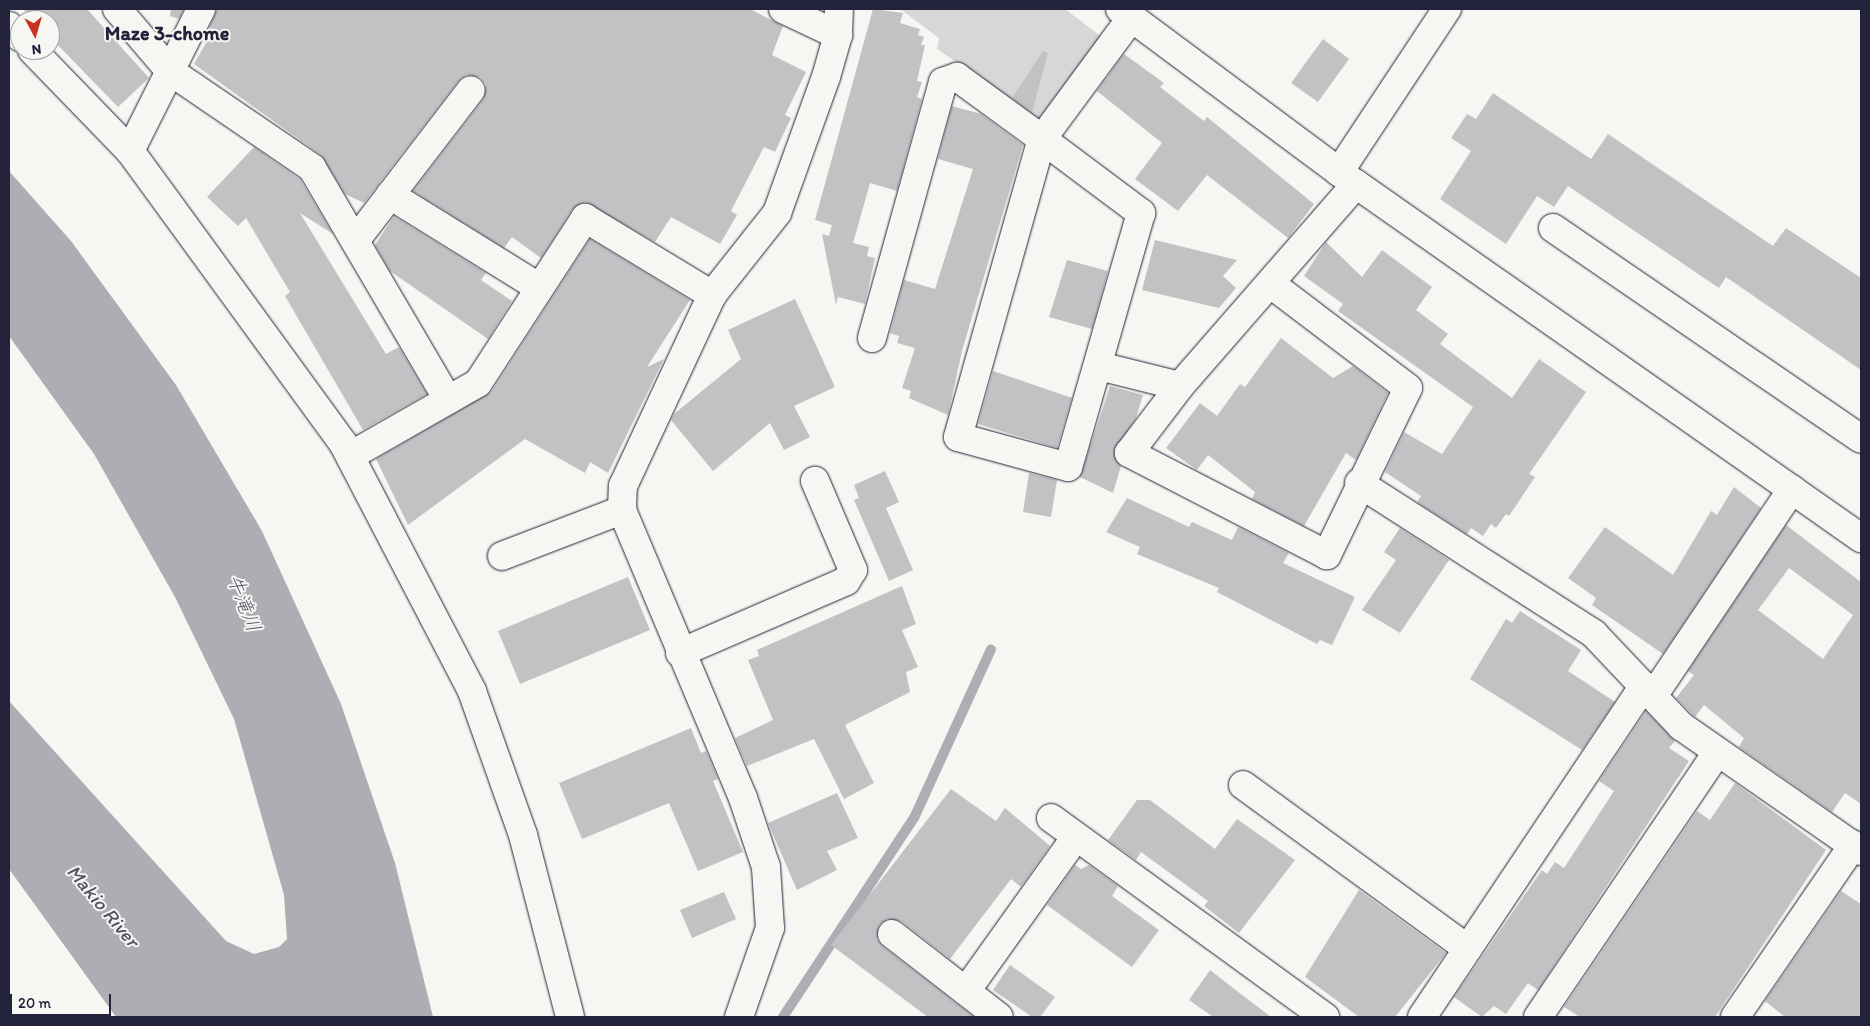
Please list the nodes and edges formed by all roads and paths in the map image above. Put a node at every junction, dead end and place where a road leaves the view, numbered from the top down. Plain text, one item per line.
1 (117, 9) edge
2 (201, 9) edge
3 (783, 9) edge
4 (839, 9) edge
5 (1447, 9) edge
6 (1126, 13) edge
7 (838, 35) junction
8 (42, 60) edge
9 (170, 71) junction
10 (471, 90) dead end
11 (1042, 139) junction
12 (130, 152) junction
13 (1348, 178) junction
14 (390, 195) junction
15 (1553, 228) dead end
16 (355, 241) junction
17 (1271, 284) junction
18 (540, 288) junction
19 (712, 295) junction
20 (872, 338) dead end
21 (1099, 366) junction
22 (1180, 386) junction
23 (448, 400) junction
24 (1861, 439) edge
25 (350, 456) junction
26 (815, 481) dead end
27 (1359, 483) junction
28 (1792, 489) junction
29 (622, 510) junction
30 (1855, 528) edge
31 (502, 556) dead end
32 (680, 653) junction
33 (1648, 691) junction
34 (1717, 753) junction
35 (1242, 785) dead end
36 (1051, 818) dead end
37 (1076, 837) junction
38 (1857, 848) edge
39 (892, 934) dead end
40 (1468, 949) junction
41 (966, 991) junction
42 (570, 1017) edge
43 (739, 1017) edge
44 (999, 1017) edge
45 (1325, 1017) edge
46 (1422, 1017) edge
47 (1538, 1017) edge
48 (1735, 1017) edge

1 - 9 street
2 - 9 street
3 - 7 street
4 - 7 street
5 - 13 street
6 - 11 street
6 - 13 street
7 - 19 street
8 - 12 street
9 - 12 street
9 - 16 street
10 - 14 street
11 - 20 street
11 - 21 street
11 - 21 street
12 - 25 street
13 - 17 street
13 - 28 street
14 - 16 street
14 - 18 street
15 - 24 street
16 - 23 street
17 - 22 street
17 - 27 street
18 - 19 street
18 - 23 street
19 - 29 street
21 - 22 street
22 - 27 street
23 - 25 street
25 - 42 street
26 - 32 street
27 - 33 street
28 - 30 street
28 - 33 street
29 - 31 street
29 - 32 street
32 - 43 street
33 - 34 street
33 - 40 street
34 - 38 street
34 - 47 street
35 - 40 street
36 - 37 street
37 - 41 street
37 - 45 street
38 - 48 street
39 - 41 street
40 - 46 street
41 - 44 street

